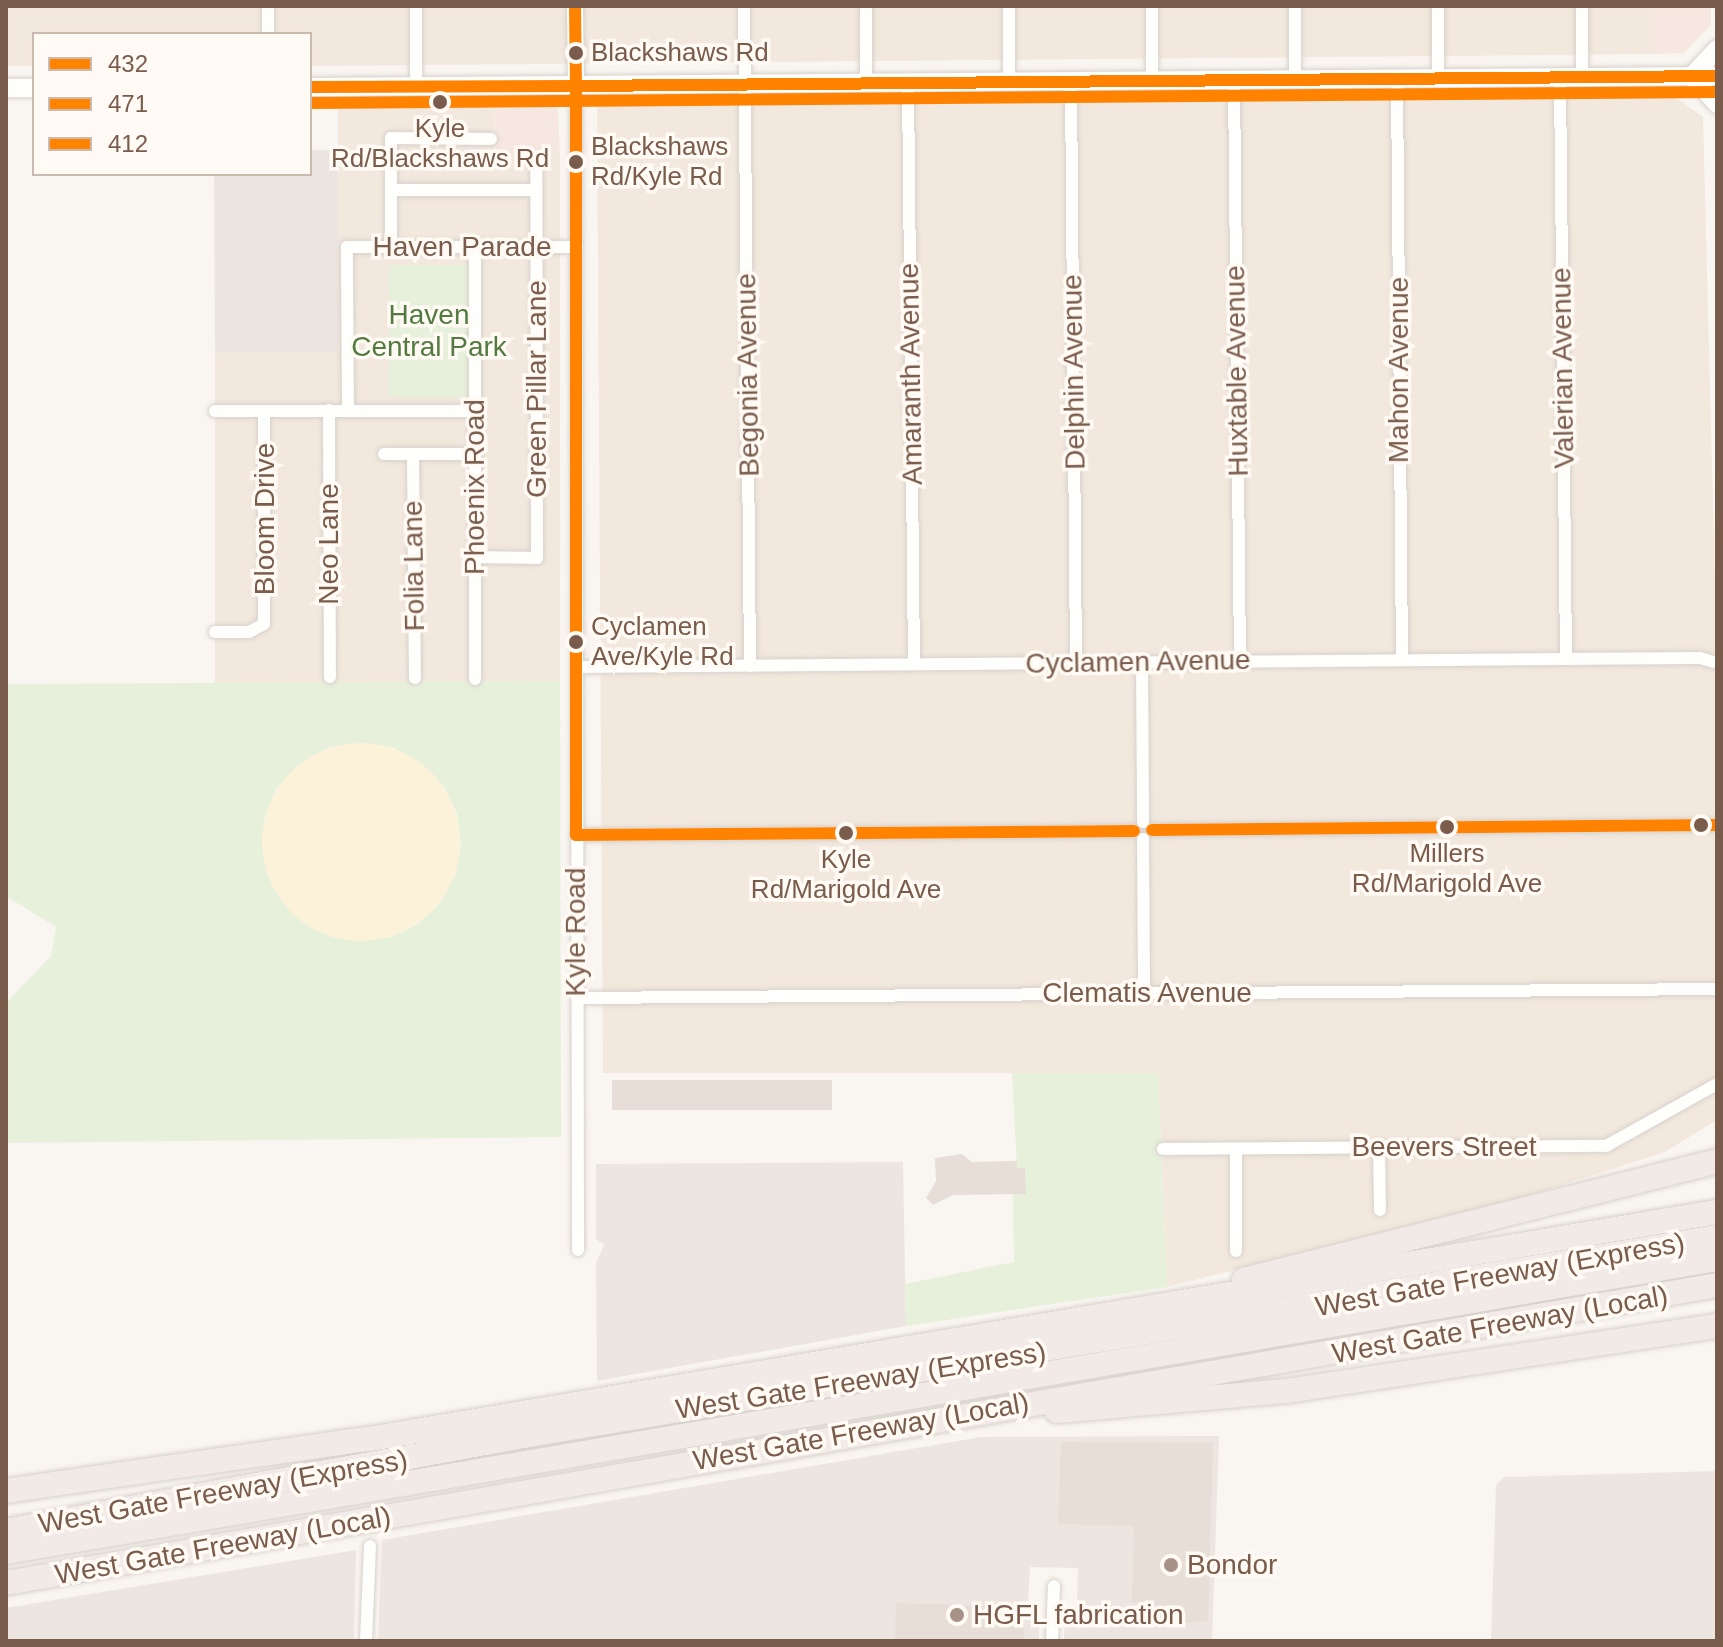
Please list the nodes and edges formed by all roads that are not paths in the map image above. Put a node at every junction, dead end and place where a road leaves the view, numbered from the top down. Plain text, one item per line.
1 (268, 6) edge
2 (416, 6) edge
3 (575, 6) edge
4 (744, 6) edge
5 (866, 6) edge
6 (1009, 6) edge
7 (1152, 6) edge
8 (1295, 6) edge
9 (1438, 6) edge
10 (1582, 6) edge
11 (268, 32) edge
12 (1717, 49) edge
13 (1692, 76) junction
14 (1717, 76) edge
15 (1582, 77) junction
16 (1560, 78) junction
17 (1397, 79) junction
18 (1438, 79) junction
19 (1234, 80) junction
20 (1295, 80) junction
21 (1152, 81) junction
22 (1009, 82) junction
23 (1071, 82) junction
24 (908, 83) junction
25 (866, 84) junction
26 (745, 85) junction
27 (576, 86) junction
28 (312, 87) edge
29 (416, 87) junction
30 (6, 88) edge
31 (32, 88) edge
32 (1717, 104) edge
33 (491, 139) dead end
34 (536, 158) dead end
35 (391, 190) junction
36 (536, 190) junction
37 (391, 247) junction
38 (475, 247) junction
39 (536, 247) junction
40 (577, 247) junction
41 (329, 410) junction
42 (348, 410) junction
43 (215, 411) dead end
44 (264, 411) junction
45 (475, 411) junction
46 (384, 454) dead end
47 (413, 454) junction
48 (475, 454) junction
49 (475, 557) junction
50 (215, 632) dead end
51 (1717, 651) edge
52 (1566, 658) junction
53 (1700, 658) junction
54 (1402, 660) junction
55 (1240, 661) junction
56 (1142, 662) junction
57 (1076, 663) junction
58 (1717, 663) edge
59 (914, 664) junction
60 (750, 666) junction
61 (577, 667) junction
62 (330, 677) dead end
63 (415, 678) dead end
64 (475, 679) dead end
65 (1717, 825) edge
66 (1143, 831) junction
67 (576, 835) junction
68 (1717, 989) edge
69 (1144, 993) junction
70 (577, 998) junction
71 (1714, 1089) edge
72 (1717, 1142) edge
73 (1379, 1147) junction
74 (1163, 1149) dead end
75 (1236, 1149) junction
76 (1717, 1161) edge
77 (1522, 1207) junction
78 (1380, 1210) dead end
79 (1717, 1212) edge
80 (1717, 1237) edge
81 (578, 1250) dead end
82 (1236, 1251) dead end
83 (1717, 1259) edge
84 (1717, 1285) edge
85 (1110, 1315) junction
86 (1717, 1326) edge
87 (854, 1435) junction
88 (211, 1463) junction
89 (6, 1491) edge
90 (6, 1507) edge
91 (6, 1531) edge
92 (370, 1546) dead end
93 (6, 1552) edge
94 (6, 1583) edge
95 (1054, 1586) dead end
96 (366, 1641) edge
97 (1052, 1641) edge

1 - 11 street
2 - 29 street
3 - 27 street
4 - 26 street, Begonia Avenue
5 - 25 street
6 - 22 street
7 - 21 street
8 - 20 street
9 - 18 street
10 - 15 street
12 - 13 main road
13 - 14 main road
13 - 15 main road
13 - 32 main road
15 - 16 main road
16 - 18 main road
16 - 52 street, Valerian Avenue
17 - 18 main road
17 - 20 main road
17 - 54 street, Mahon Avenue
19 - 20 main road
19 - 21 main road
19 - 55 street, Huxtable Avenue
21 - 23 main road
22 - 23 main road
22 - 24 main road
23 - 57 street, Delphin Avenue
24 - 25 main road
24 - 59 street, Amaranth Avenue
25 - 26 main road
26 - 27 main road
26 - 60 street, Begonia Avenue
27 - 29 main road
27 - 40 street, Kyle Road
28 - 29 main road
30 - 31 main road
33 - 35 street
34 - 36 street, Green Pillar Lane
35 - 36 street
35 - 37 street
36 - 39 street, Green Pillar Lane
37 - 38 street, Haven Parade
37 - 42 street, Haven Parade
38 - 39 street, Haven Parade
38 - 45 street, Phoenix Road
39 - 40 street, Haven Parade
39 - 49 street, Green Pillar Lane
40 - 61 street, Kyle Road
41 - 42 street
41 - 44 street
41 - 62 street, Neo Lane
42 - 45 street
43 - 44 street
44 - 50 street, Bloom Drive
45 - 48 street, Phoenix Road
46 - 47 street
47 - 48 street
47 - 63 street, Folia Lane
48 - 49 street, Phoenix Road
49 - 64 street, Phoenix Road
51 - 53 street, Cyclamen Avenue
52 - 53 street, Cyclamen Avenue
52 - 54 street, Cyclamen Avenue
53 - 58 street, Cyclamen Avenue
54 - 55 street, Cyclamen Avenue
55 - 56 street, Cyclamen Avenue
56 - 57 street, Cyclamen Avenue
56 - 66 street
57 - 59 street, Cyclamen Avenue
59 - 60 street, Cyclamen Avenue
60 - 61 street, Cyclamen Avenue
61 - 67 street, Kyle Road
65 - 66 street
66 - 67 street
66 - 69 street
67 - 70 street, Kyle Road
68 - 69 street, Clematis Avenue
69 - 70 street, Clematis Avenue
70 - 81 street, Kyle Road
71 - 73 street, Beevers Street
72 - 77 highway
73 - 75 street, Beevers Street
73 - 78 street
74 - 75 street, Beevers Street
75 - 82 street
76 - 77 highway
77 - 85 highway
79 - 85 highway
80 - 91 highway, West Gate Freeway (Express)
83 - 93 highway, West Gate Freeway (Express)
84 - 87 highway, West Gate Freeway (Local)
85 - 88 highway
86 - 87 highway
87 - 94 highway, West Gate Freeway (Local)
88 - 89 highway
88 - 90 highway
92 - 96 street
95 - 97 street

